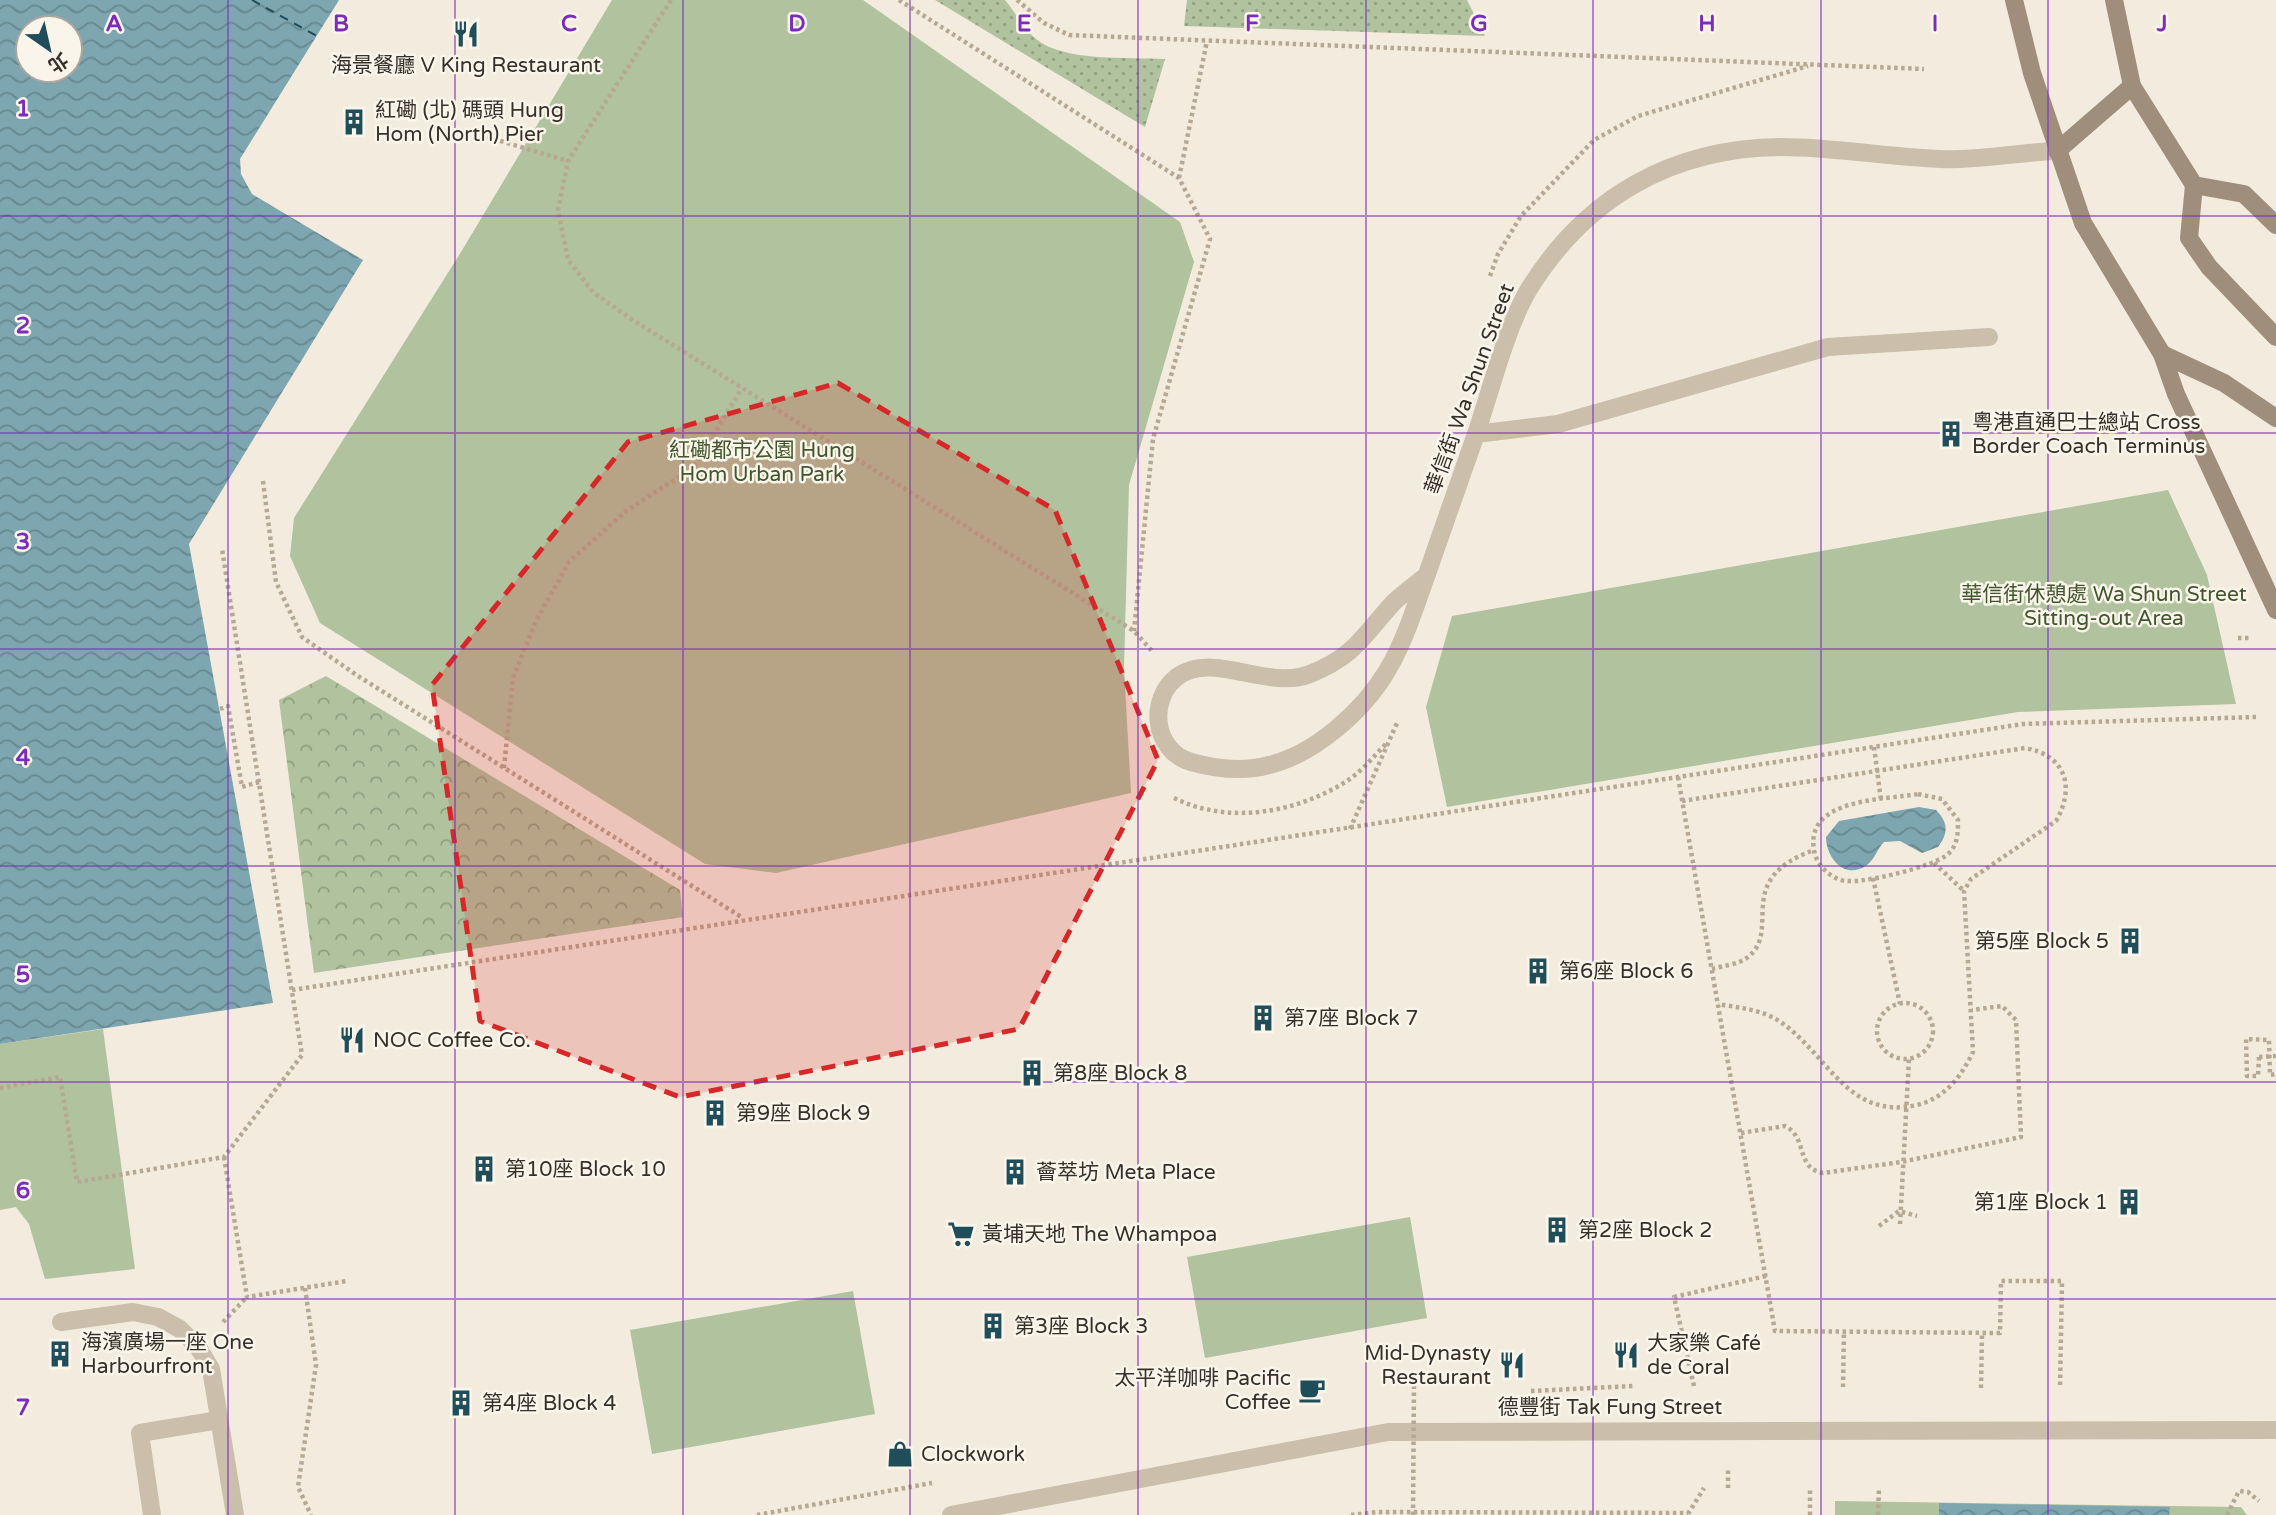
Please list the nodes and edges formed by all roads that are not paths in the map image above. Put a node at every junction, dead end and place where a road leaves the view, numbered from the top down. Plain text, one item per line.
1 (2014, 0) edge
2 (2114, 0) edge
3 (2132, 86) junction
4 (2057, 151) junction
5 (2194, 185) junction
6 (2276, 225) edge
7 (1989, 337) dead end
8 (2276, 337) edge
9 (2162, 354) junction
10 (2276, 418) edge
11 (1476, 434) junction
12 (1426, 576) junction
13 (2276, 610) edge
14 (61, 1322) dead end
15 (219, 1420) junction
16 (2276, 1430) edge
17 (152, 1515) edge
18 (234, 1515) edge
19 (951, 1515) edge

1 - 4 street
2 - 3 street
3 - 4 street
3 - 5 street
4 - 9 street
4 - 11 street, 華信街 Wa Shun Street
5 - 6 street
5 - 8 street
7 - 11 street
9 - 10 street
9 - 13 street
11 - 12 street, 華信街 Wa Shun Street
12 - 12 street, 華信街 Wa Shun Street
14 - 15 street
15 - 17 street
15 - 18 street
16 - 19 street, 德豐街 Tak Fung Street

